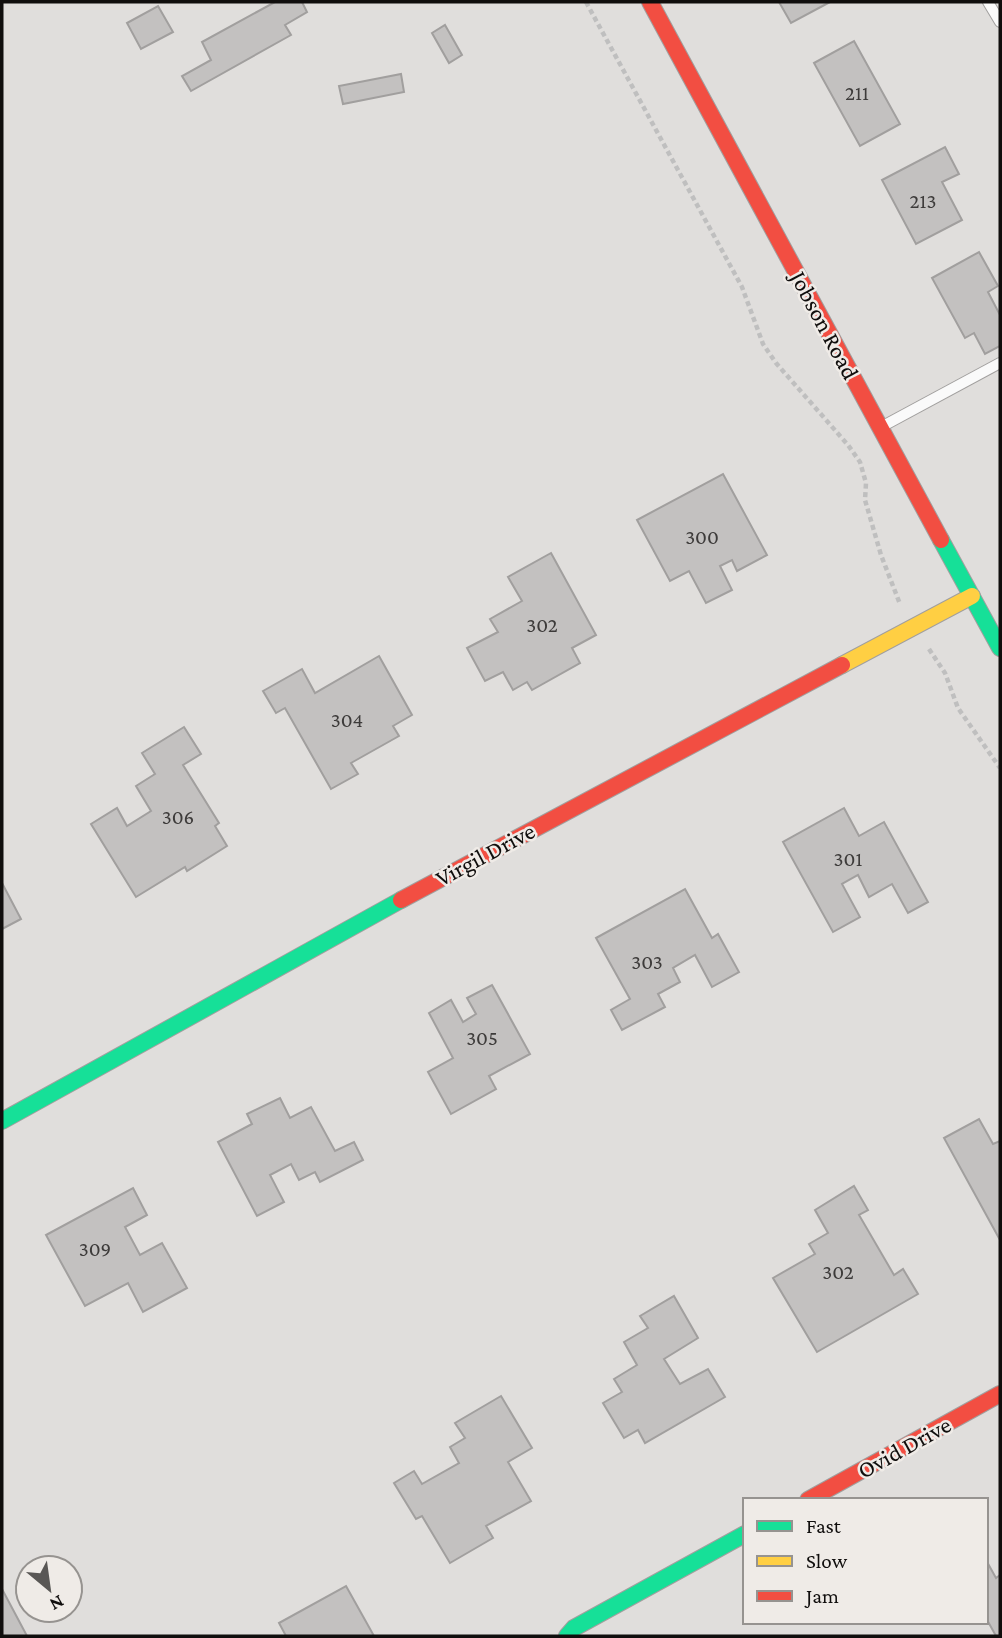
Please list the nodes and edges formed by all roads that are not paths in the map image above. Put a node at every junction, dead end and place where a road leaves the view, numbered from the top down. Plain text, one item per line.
1 (650, 2) edge
2 (988, 2) edge
3 (1000, 22) edge
4 (1000, 363) edge
5 (881, 427) junction
6 (972, 596) junction
7 (1000, 648) edge
8 (2, 1121) edge
9 (1000, 1394) edge
10 (812, 1498) edge
11 (743, 1536) edge
12 (568, 1636) edge

1 - 5 street, Jobson Road
2 - 3 lane
4 - 5 lane
5 - 6 street, Jobson Road
6 - 7 street, Jobson Road
6 - 8 street, Virgil Drive
9 - 10 street, Ovid Drive
11 - 12 street

